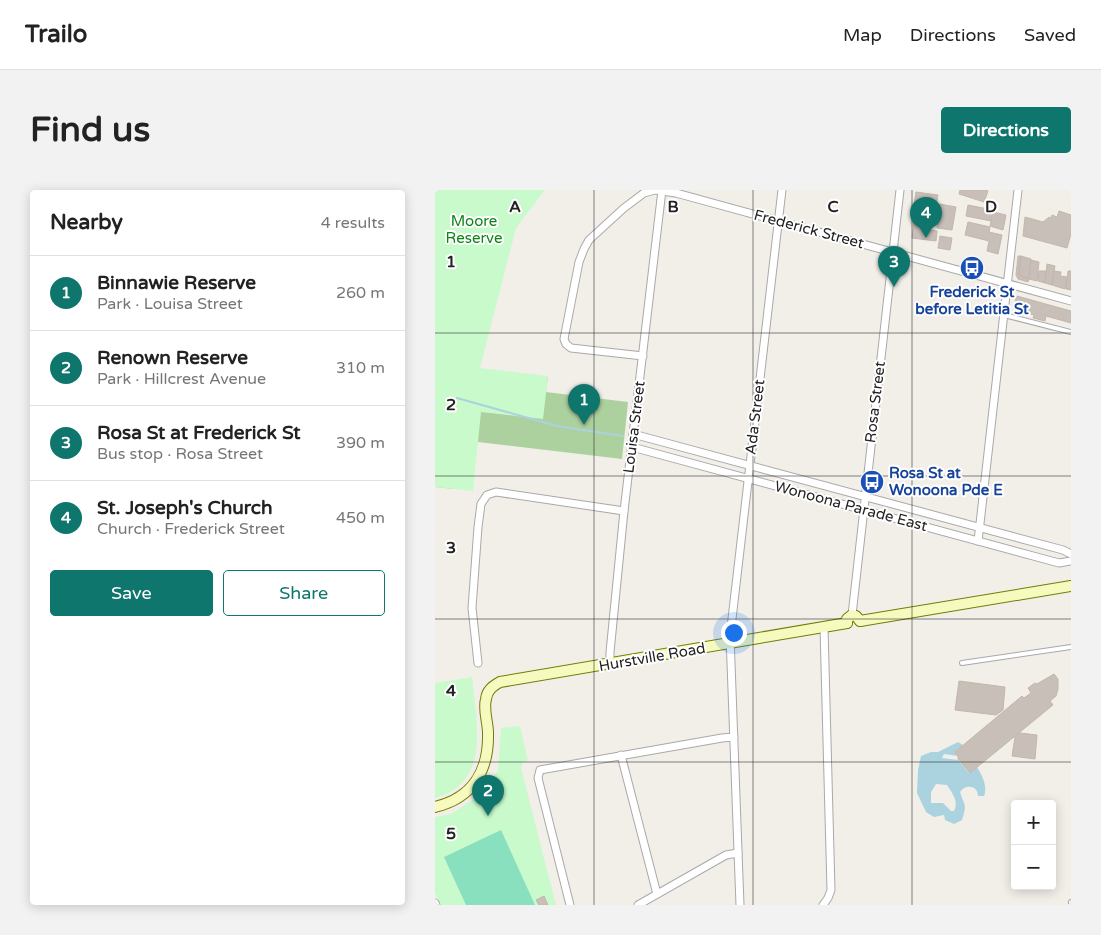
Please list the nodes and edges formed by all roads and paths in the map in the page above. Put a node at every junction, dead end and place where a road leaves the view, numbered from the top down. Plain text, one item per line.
1 (662, 190) edge
2 (782, 190) edge
3 (900, 190) edge
4 (1018, 190) edge
5 (778, 221) junction
6 (893, 252) junction
7 (1007, 283) junction
8 (1071, 301) edge
9 (1004, 315) junction
10 (1071, 332) edge
11 (643, 356) junction
12 (633, 434) junction
13 (631, 447) junction
14 (749, 465) junction
15 (747, 479) junction
16 (865, 497) junction
17 (863, 509) junction
18 (624, 511) junction
19 (980, 527) junction
20 (978, 541) junction
21 (1071, 554) edge
22 (1071, 561) edge
23 (1071, 586) edge
24 (853, 620) junction
25 (824, 628) junction
26 (731, 644) junction
27 (1071, 647) edge
28 (479, 663) dead end
29 (962, 663) dead end
30 (610, 664) junction
31 (734, 737) junction
32 (621, 755) junction
33 (435, 807) edge
34 (738, 853) junction
35 (657, 894) junction
36 (570, 905) edge
37 (638, 905) edge
38 (740, 905) edge
39 (823, 905) edge

1 - 5 street, Frederick Street
1 - 11 street, Louisa Street
1 - 11 street
2 - 5 street, Ada Street
3 - 6 street, Rosa Street
4 - 7 street
5 - 6 street, Frederick Street
5 - 14 street, Ada Street
6 - 7 street, Frederick Street
6 - 16 street, Rosa Street
7 - 8 street, Frederick Street
7 - 9 street
9 - 10 lane
9 - 19 street
11 - 12 street, Louisa Street
12 - 13 street, Louisa Street
12 - 14 street, Wonoona Parade East
13 - 15 street, Wonoona Parade East
13 - 18 street, Louisa Street
14 - 15 street, Ada Street
14 - 16 street, Wonoona Parade East
15 - 17 street, Wonoona Parade East
15 - 26 street, Ada Street
16 - 17 street, Rosa Street
16 - 19 street, Wonoona Parade East
17 - 20 street, Wonoona Parade East
17 - 24 street, Rosa Street
18 - 28 street
18 - 30 street, Louisa Street
19 - 20 street
19 - 21 street, Wonoona Parade East
20 - 22 street, Wonoona Parade East
23 - 24 main road, Hurstville Road
24 - 25 main road, Hurstville Road
25 - 26 main road, Hurstville Road
25 - 39 street
26 - 30 main road, Hurstville Road
26 - 31 street, Ada Street
27 - 29 lane
30 - 33 main road, Hurstville Road
31 - 32 street
31 - 34 street, Ada Street
32 - 35 street
32 - 36 street
34 - 35 street
34 - 38 street, Ada Street
35 - 37 street

